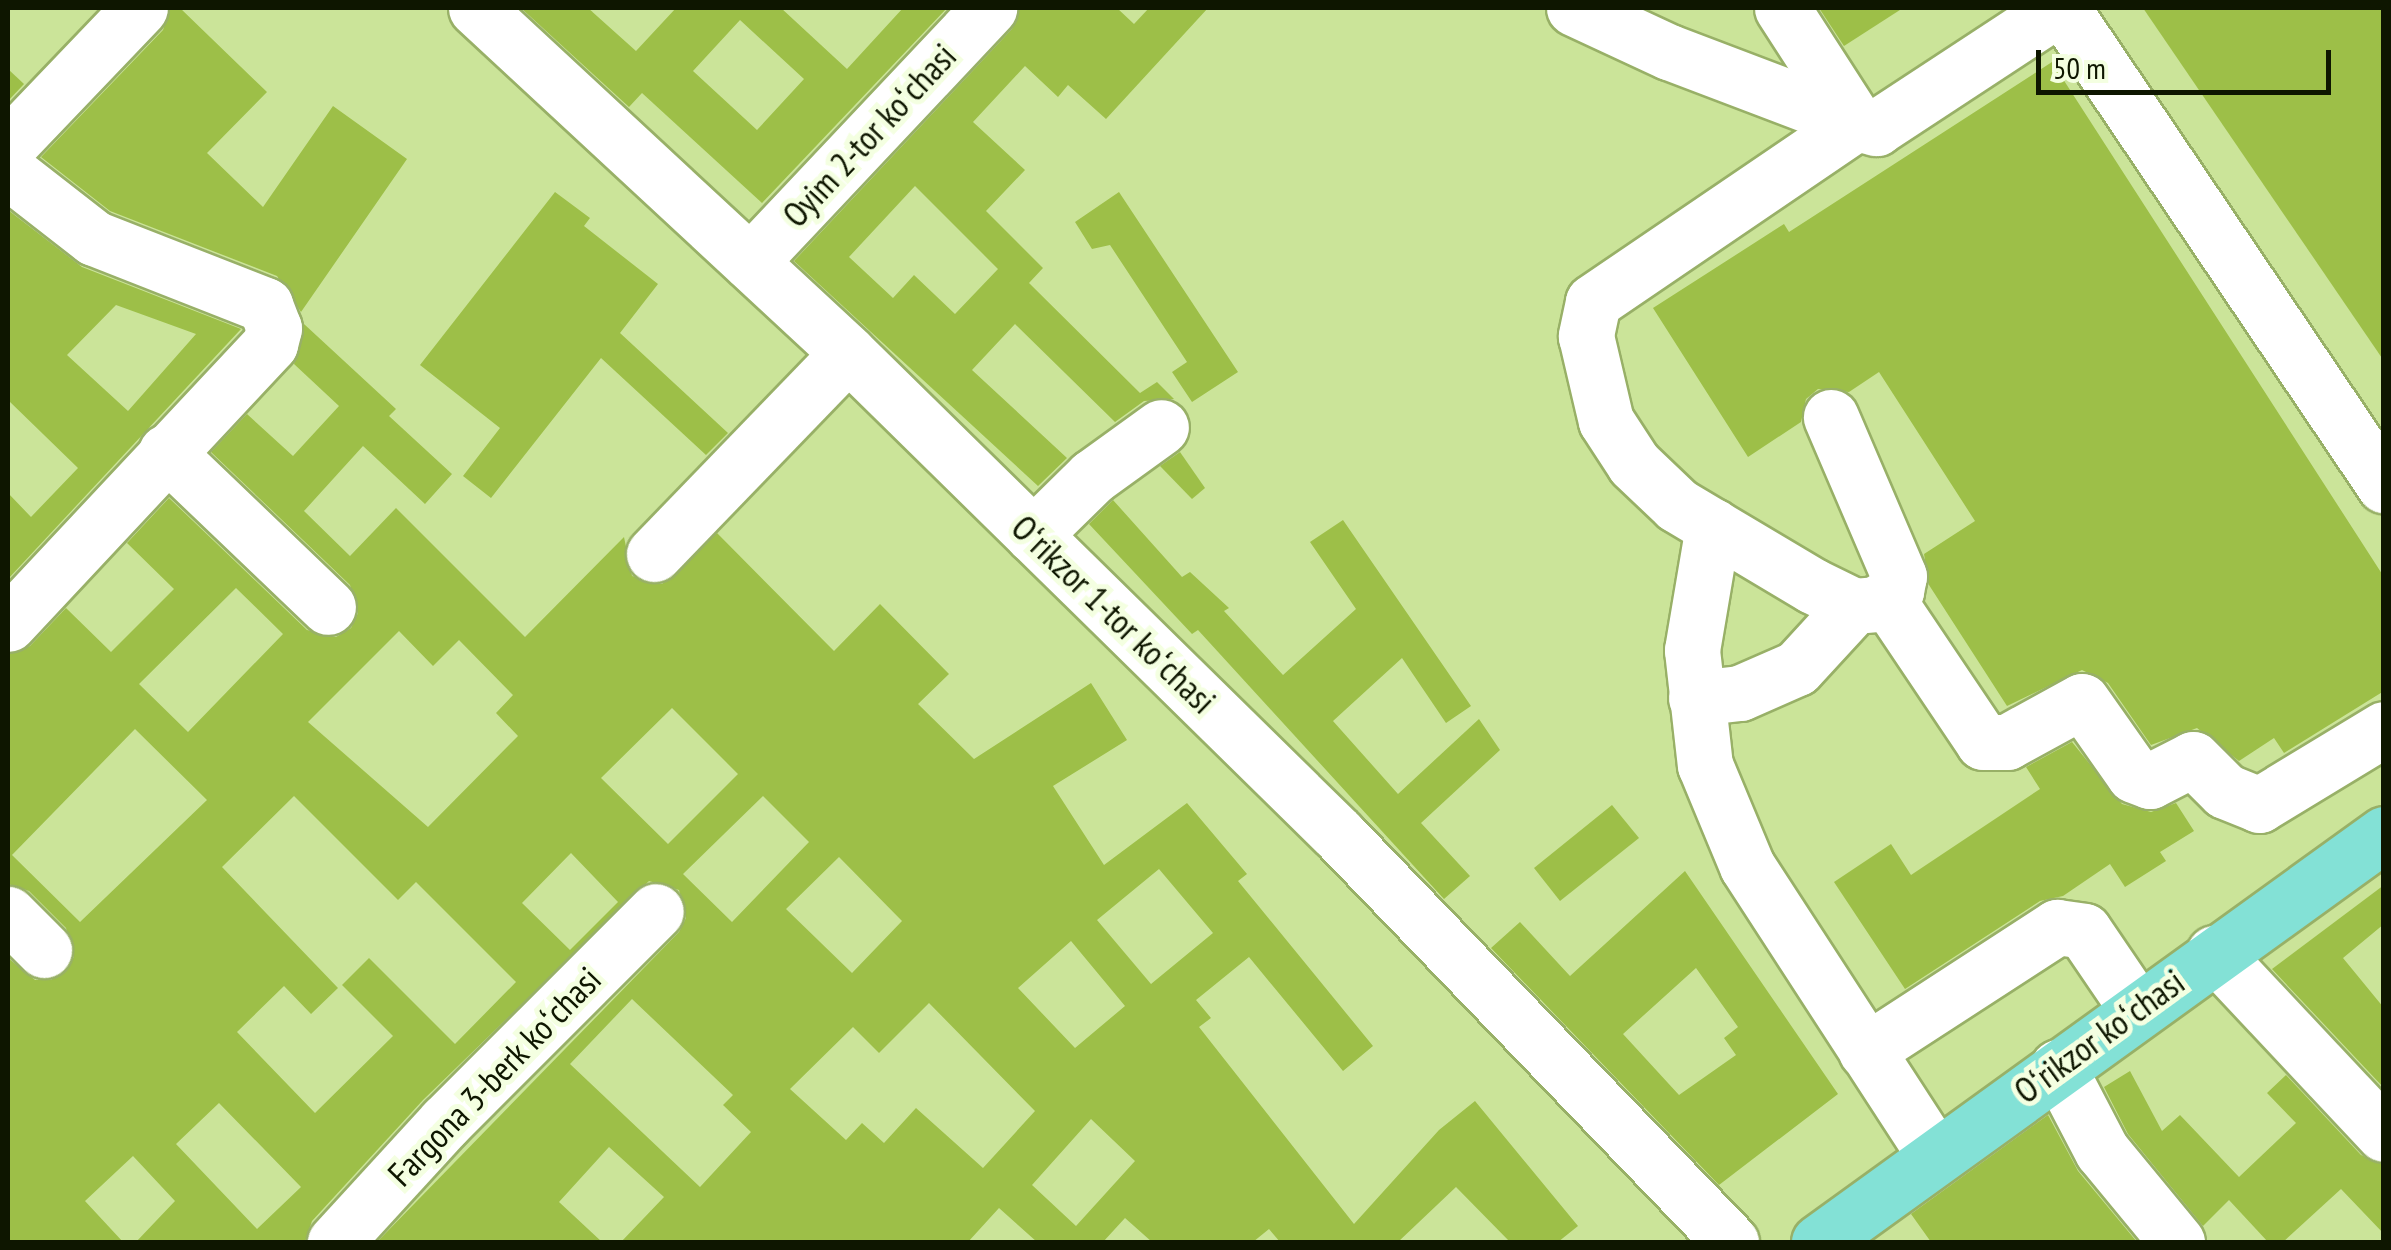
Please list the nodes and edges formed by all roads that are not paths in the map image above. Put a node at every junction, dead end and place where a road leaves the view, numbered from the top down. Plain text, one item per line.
1 (140, 8) edge
2 (989, 8) edge
3 (1574, 8) edge
4 (1782, 8) edge
5 (2060, 8) edge
6 (497, 15) edge
7 (1856, 123) junction
8 (8, 146) edge
9 (8, 171) edge
10 (750, 262) junction
11 (848, 354) junction
12 (1831, 417) dead end
13 (1161, 427) dead end
14 (166, 452) junction
15 (2384, 485) edge
16 (1712, 526) junction
17 (1034, 535) junction
18 (654, 554) dead end
19 (1870, 602) junction
20 (328, 607) dead end
21 (8, 624) edge
22 (1696, 698) junction
23 (2384, 729) edge
24 (2384, 834) edge
25 (656, 911) dead end
26 (2214, 953) junction
27 (2137, 1009) junction
28 (1866, 1051) junction
29 (2058, 1067) junction
30 (2384, 1134) edge
31 (1935, 1156) junction
32 (335, 1242) edge
33 (1731, 1242) edge
34 (1818, 1242) edge
35 (2177, 1242) edge

1 - 8 street
2 - 10 street, Oyim 2-tor koʻchasi
3 - 7 street
4 - 7 street
5 - 7 street
5 - 15 street
6 - 10 street, Oʻrikzor 1-tor koʻchasi
7 - 16 street
9 - 14 street
10 - 11 street, Oʻrikzor 1-tor koʻchasi
11 - 17 street, Oʻrikzor 1-tor koʻchasi
11 - 18 street
12 - 19 street
13 - 17 street
14 - 20 street
14 - 21 street
16 - 19 street
16 - 22 street
17 - 33 street, Oʻrikzor 1-tor koʻchasi
19 - 22 street
19 - 23 street
22 - 28 street
24 - 26 main road, Oʻrikzor koʻchasi
25 - 32 street, Fargona 3-berk koʻchasi
26 - 27 main road, Oʻrikzor koʻchasi
26 - 30 street
27 - 28 street
27 - 29 main road, Oʻrikzor koʻchasi
28 - 31 street
29 - 31 main road, Oʻrikzor koʻchasi
29 - 35 street
31 - 34 main road, Oʻrikzor koʻchasi

